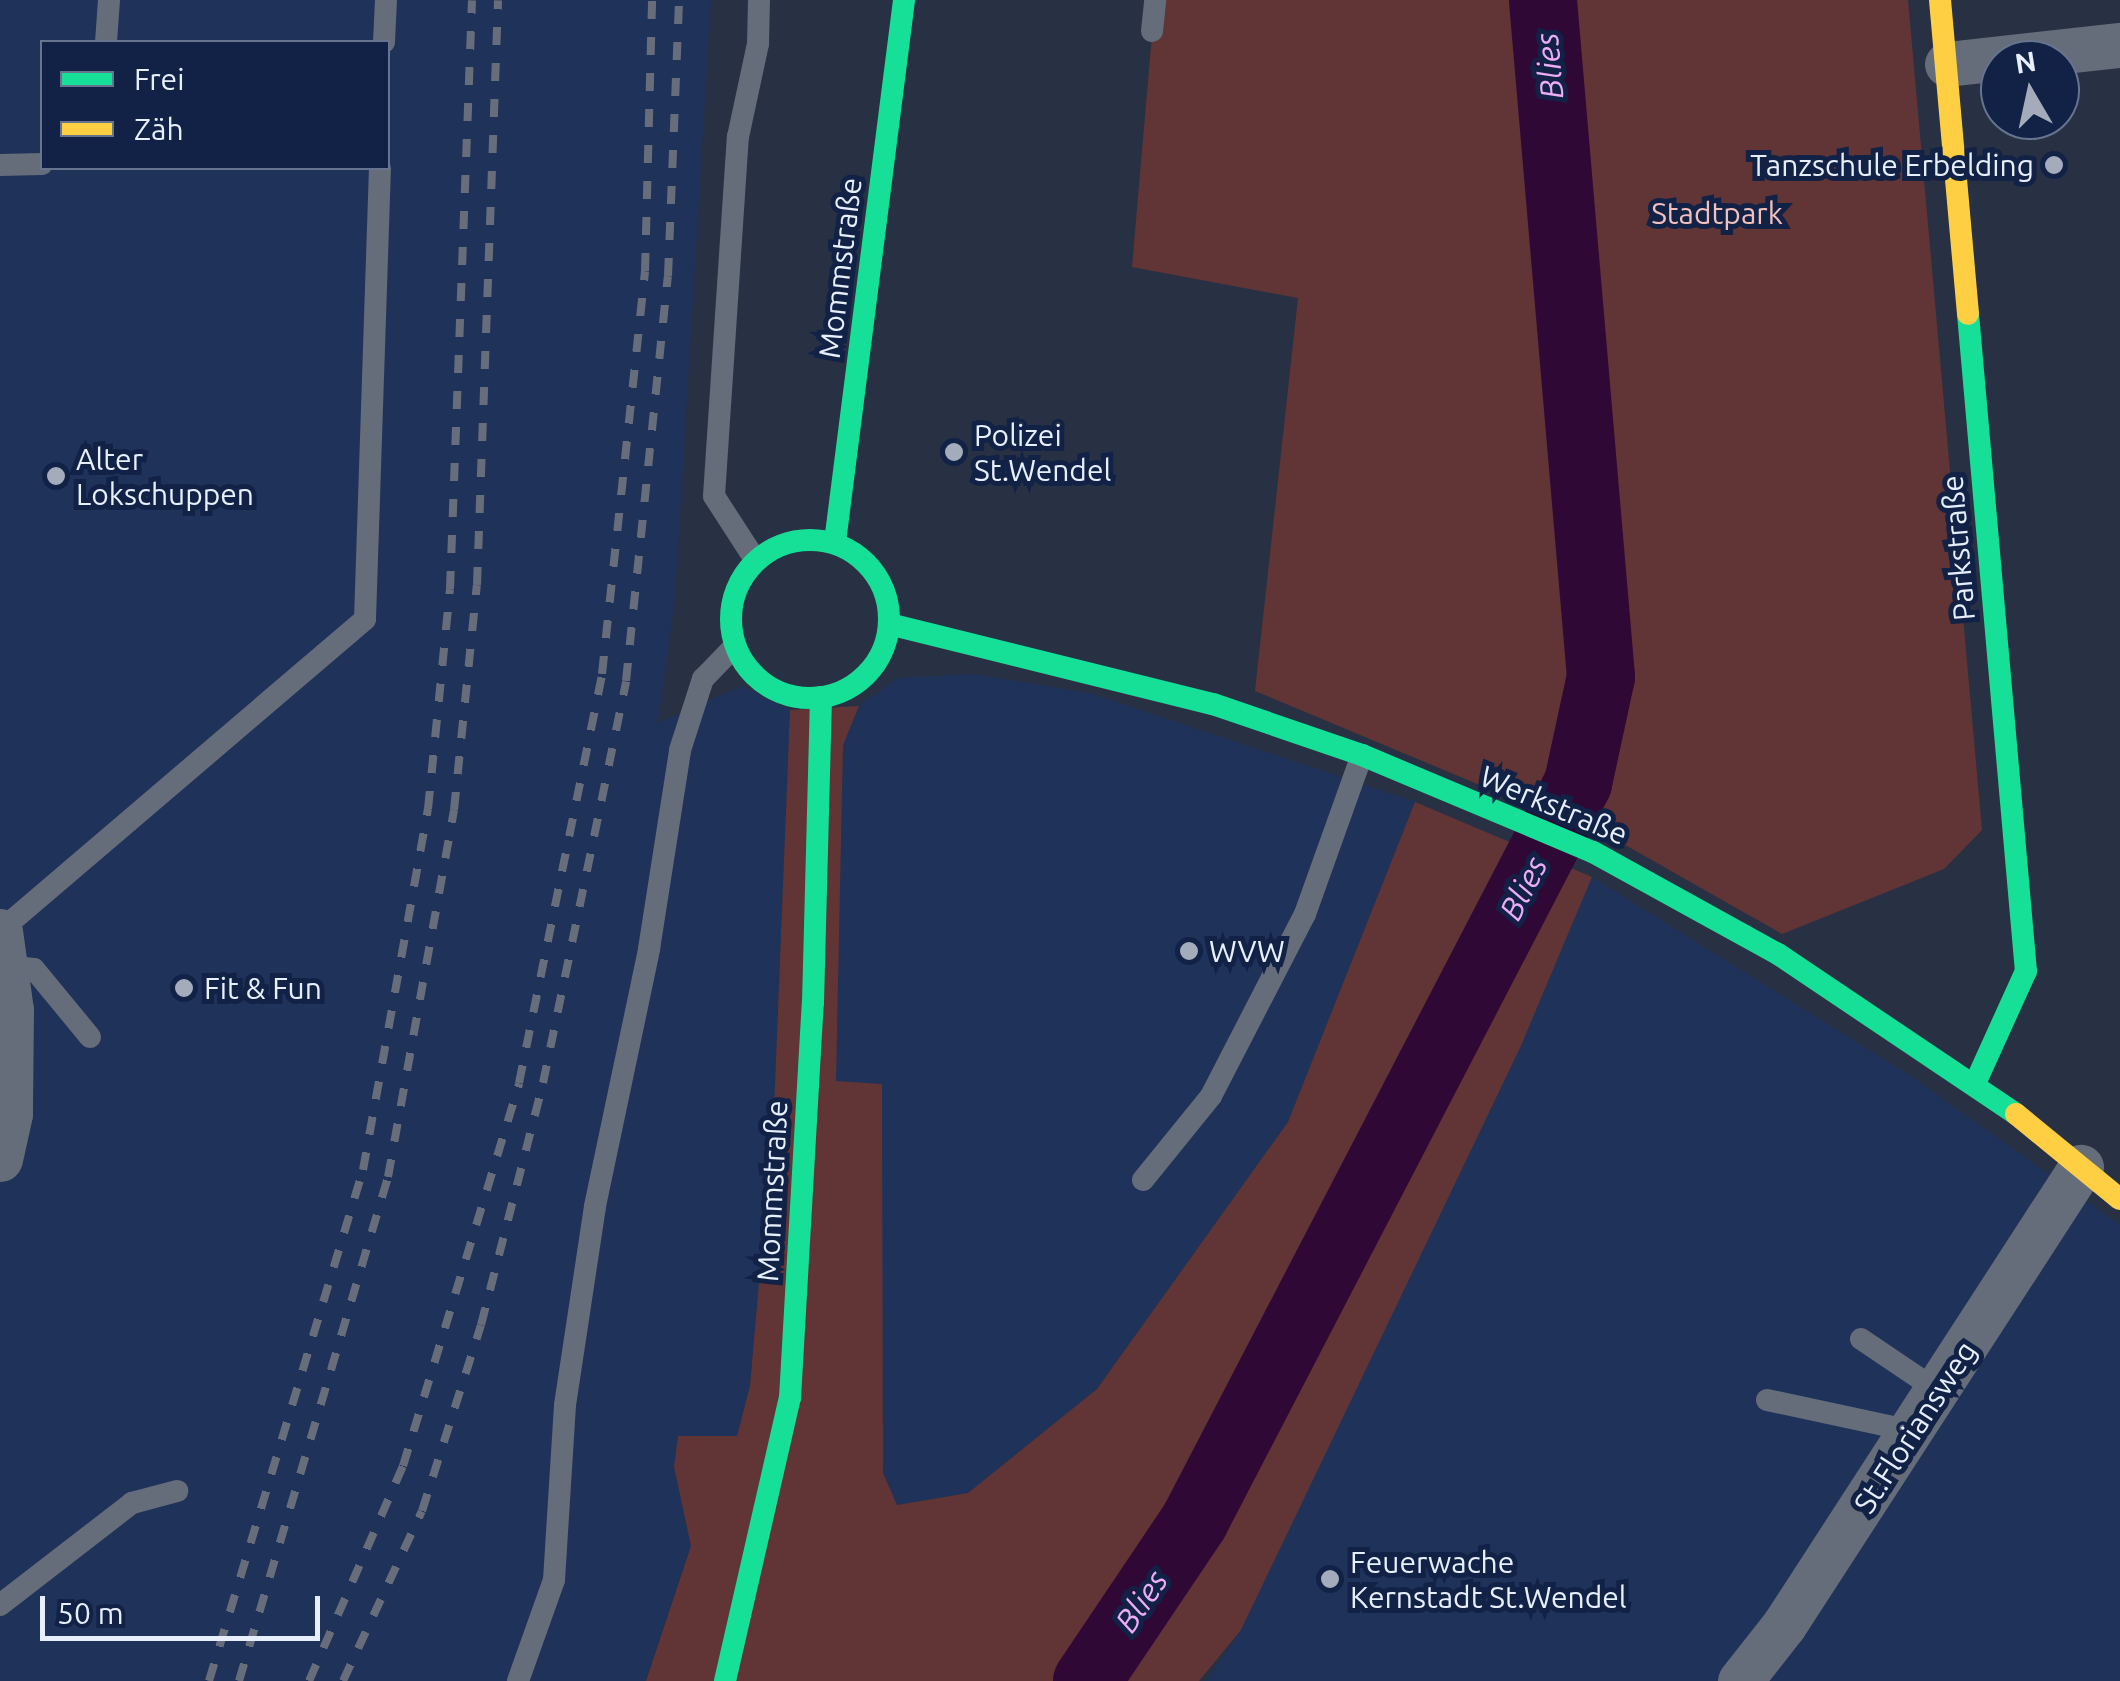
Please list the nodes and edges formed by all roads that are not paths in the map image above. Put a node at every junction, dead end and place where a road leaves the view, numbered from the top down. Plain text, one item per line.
1 (109, 0) edge
2 (386, 0) edge
3 (758, 0) edge
4 (904, 0) edge
5 (1155, 0) edge
6 (1940, 0) edge
7 (1152, 31) dead end
8 (106, 40) edge
9 (384, 40) edge
10 (2120, 44) edge
11 (1947, 64) junction
12 (40, 164) edge
13 (0, 165) edge
14 (380, 170) edge
15 (835, 542) junction
16 (756, 560) junction
17 (889, 624) junction
18 (735, 646) junction
19 (821, 697) junction
20 (1362, 755) junction
21 (2, 943) edge
22 (90, 1037) dead end
23 (1976, 1081) junction
24 (0, 1159) edge
25 (2082, 1167) junction
26 (1143, 1180) dead end
27 (2120, 1199) edge
28 (1861, 1340) dead end
29 (1938, 1391) junction
30 (1768, 1400) dead end
31 (1912, 1431) junction
32 (177, 1491) dead end
33 (0, 1605) edge
34 (518, 1681) edge
35 (725, 1681) edge
36 (1740, 1681) edge

1 - 8 lane
2 - 9 lane
3 - 16 lane
4 - 15 street, Mommstraße
5 - 7 lane
6 - 11 street, Parkstraße
10 - 11 street
11 - 23 street, Parkstraße
12 - 13 lane
14 - 21 lane
15 - 16 street
15 - 17 street
16 - 18 street
17 - 19 street
17 - 20 street, Werkstraße
18 - 19 street
18 - 34 lane
19 - 35 street, Mommstraße
20 - 23 street, Werkstraße
20 - 26 lane
21 - 22 lane
21 - 24 street
23 - 25 street, Werkstraße
25 - 27 street, Werkstraße
25 - 29 street, St.Floriansweg
28 - 29 lane
29 - 31 street, St.Floriansweg
30 - 31 lane
31 - 36 street, St.Floriansweg
32 - 33 lane

